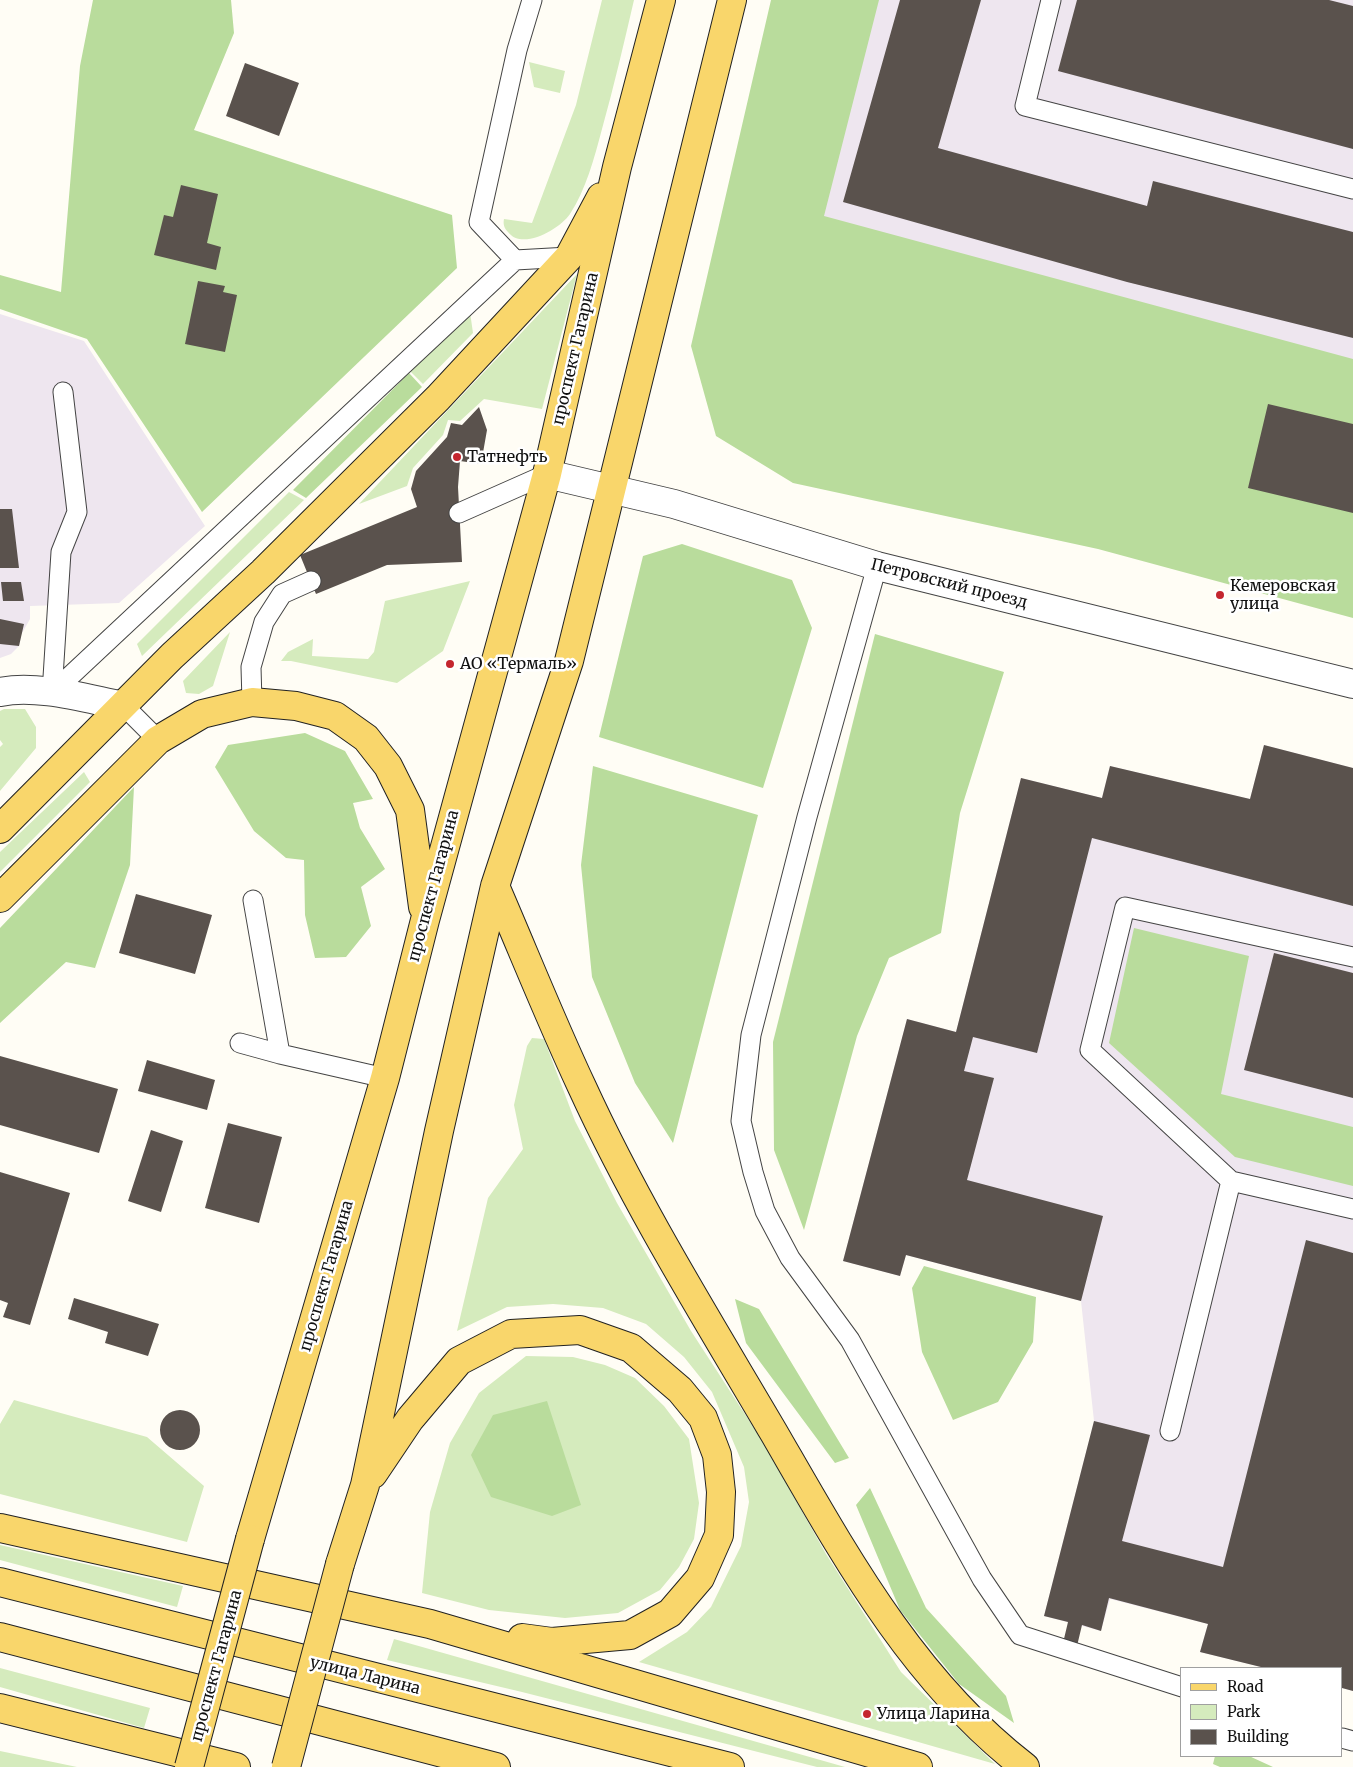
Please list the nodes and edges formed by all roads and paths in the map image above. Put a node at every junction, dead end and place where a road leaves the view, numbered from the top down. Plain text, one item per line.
1 (532, 0) edge
2 (661, 0) edge
3 (732, 0) edge
4 (1051, 0) edge
5 (617, 168) junction
6 (1353, 189) edge
7 (569, 256) junction
8 (515, 260) junction
9 (62, 392) dead end
10 (547, 474) junction
11 (610, 489) junction
12 (459, 513) dead end
13 (877, 566) junction
14 (263, 572) junction
15 (311, 581) dead end
16 (282, 594) junction
17 (1353, 684) edge
18 (0, 692) edge
19 (52, 693) junction
20 (252, 702) junction
21 (124, 706) junction
22 (158, 740) junction
23 (0, 829) edge
24 (495, 886) junction
25 (0, 898) edge
26 (253, 900) dead end
27 (424, 920) junction
28 (1353, 957) edge
29 (240, 1043) dead end
30 (280, 1054) junction
31 (385, 1078) junction
32 (1232, 1181) junction
33 (1353, 1209) edge
34 (1170, 1431) dead end
35 (365, 1485) junction
36 (0, 1528) edge
37 (0, 1582) edge
38 (430, 1624) junction
39 (0, 1637) edge
40 (1180, 1686) edge
41 (0, 1708) edge
42 (190, 1767) edge
43 (236, 1767) edge
44 (286, 1767) edge
45 (496, 1767) edge
46 (730, 1767) edge
47 (918, 1767) edge
48 (1025, 1767) edge

1 - 8 lane
2 - 5 main road, проспект Гагарина
3 - 11 main road
4 - 6 lane
5 - 7 main road
5 - 10 main road, проспект Гагарина
7 - 8 lane
7 - 14 main road
8 - 19 lane
9 - 19 lane
10 - 11 street, Петровский проезд
10 - 12 lane
10 - 27 main road, проспект Гагарина
11 - 13 street, Петровский проезд
11 - 24 main road
13 - 17 street, Петровский проезд
13 - 40 lane
14 - 16 lane
14 - 21 main road
15 - 16 lane
16 - 20 lane
18 - 19 street
19 - 21 street
20 - 22 main road
20 - 27 main road
21 - 22 lane
21 - 23 main road
22 - 25 main road
24 - 35 main road
24 - 48 main road
26 - 30 lane
27 - 31 main road, проспект Гагарина
28 - 32 lane
29 - 30 lane
30 - 31 lane
31 - 42 main road, проспект Гагарина, bridge
32 - 33 lane
32 - 34 lane
35 - 38 main road
35 - 44 main road, bridge
36 - 38 main road
37 - 46 main road, улица Ларина
38 - 47 main road
39 - 45 main road
41 - 43 main road

